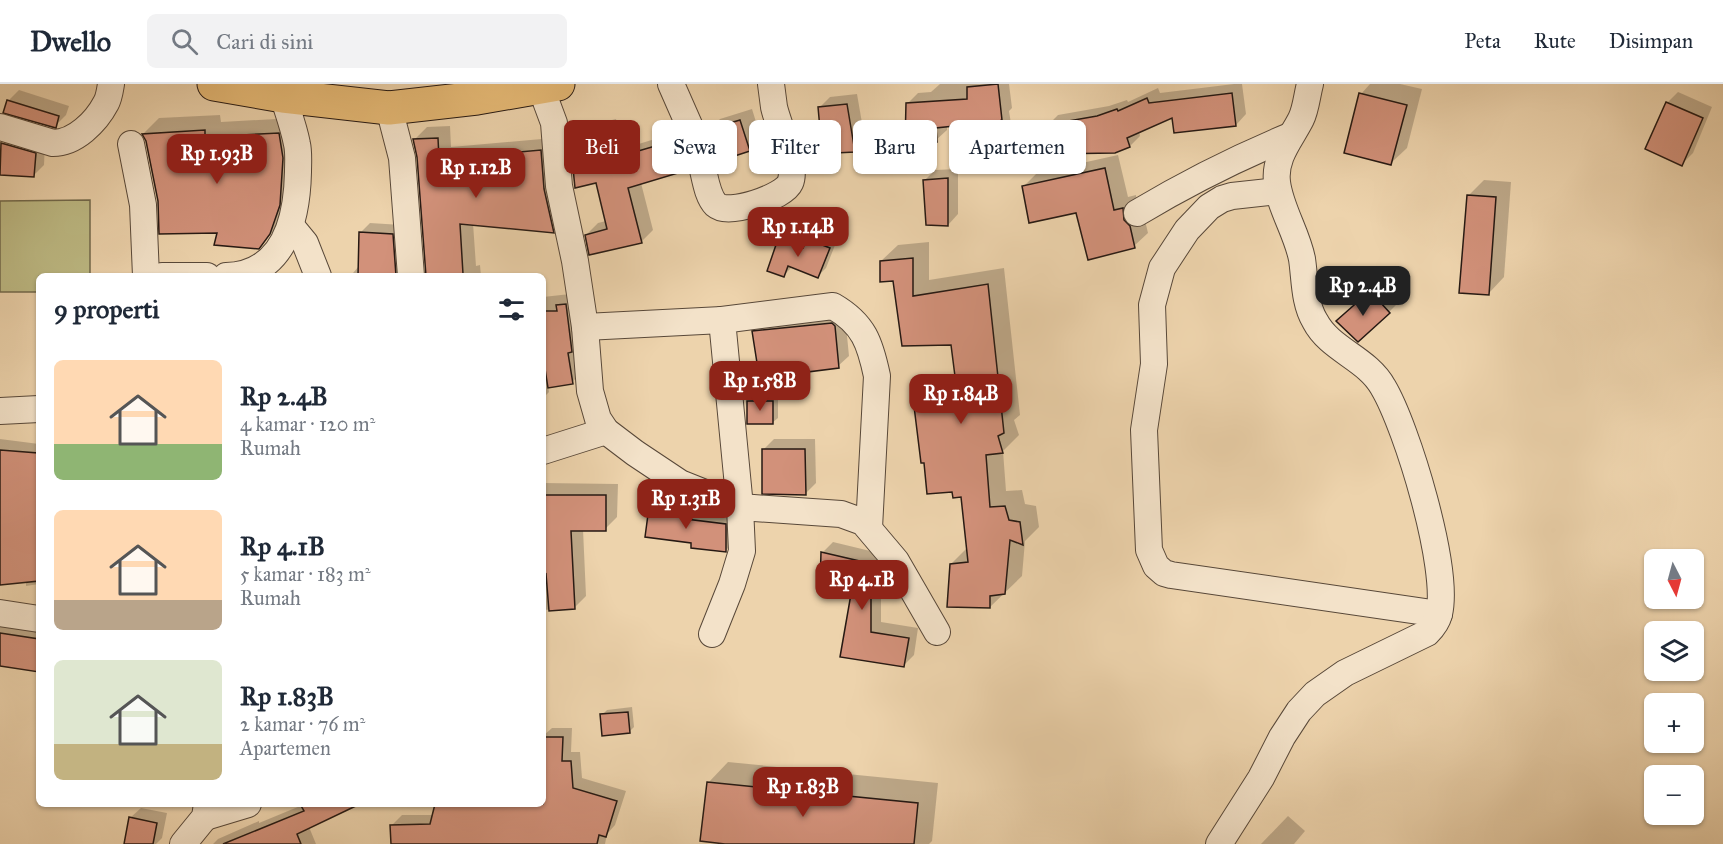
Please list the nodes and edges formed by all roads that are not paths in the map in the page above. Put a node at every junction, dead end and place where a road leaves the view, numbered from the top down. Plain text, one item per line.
1 (111, 84) edge
2 (214, 84) edge
3 (671, 84) edge
4 (771, 84) edge
5 (1310, 84) edge
6 (548, 85) edge
7 (283, 96) junction
8 (389, 108) junction
9 (687, 120) edge
10 (0, 127) edge
11 (1290, 136) junction
12 (131, 144) dead end
13 (704, 174) edge
14 (1278, 191) junction
15 (1137, 213) dead end
16 (291, 226) junction
17 (146, 273) edge
18 (247, 273) edge
19 (317, 273) edge
20 (411, 273) edge
21 (722, 320) junction
22 (585, 327) junction
23 (36, 409) edge
24 (0, 411) edge
25 (606, 431) junction
26 (546, 450) edge
27 (740, 507) junction
28 (869, 528) junction
29 (0, 614) edge
30 (1439, 614) junction
31 (36, 619) edge
32 (937, 632) dead end
33 (712, 634) dead end
34 (230, 807) edge
35 (206, 811) edge
36 (183, 844) edge
37 (1219, 844) edge

1 - 10 street
2 - 7 highway
3 - 9 street
4 - 13 street
5 - 11 street
6 - 8 highway
6 - 22 street
7 - 8 highway
7 - 16 street
8 - 20 street
11 - 14 street
11 - 15 street
12 - 17 street
14 - 30 street
14 - 30 street
16 - 18 street
16 - 19 street
21 - 22 street
21 - 27 street
21 - 28 street
22 - 25 street
23 - 24 street
25 - 26 street
25 - 27 street
27 - 28 street
27 - 33 street
28 - 32 street
29 - 31 street
30 - 37 street
34 - 35 street
35 - 36 street

